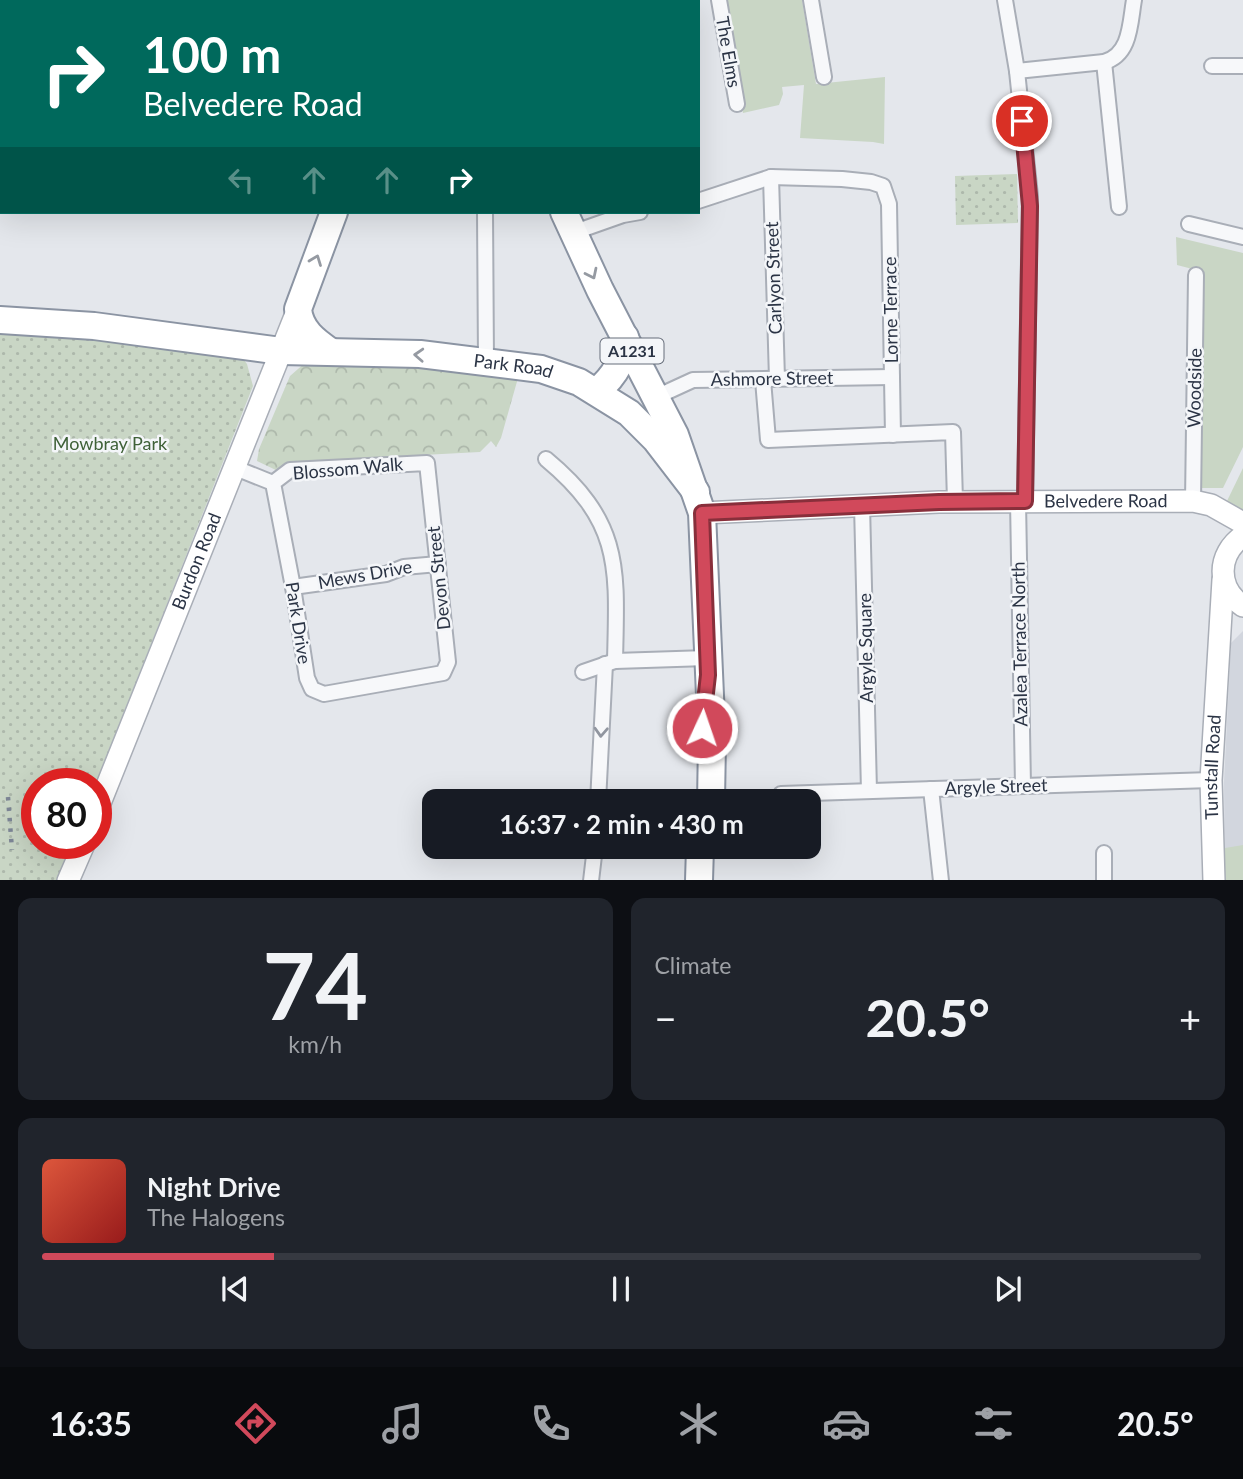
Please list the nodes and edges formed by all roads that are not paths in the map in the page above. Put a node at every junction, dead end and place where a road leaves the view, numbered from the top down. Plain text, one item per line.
1 (719, 0) edge
2 (811, 0) edge
3 (1005, 0) edge
4 (1134, 0) edge
5 (1104, 62) junction
6 (1212, 66) dead end
7 (1243, 66) edge
8 (1017, 71) junction
9 (824, 77) dead end
10 (737, 104) dead end
11 (771, 177) junction
12 (700, 200) edge
13 (1119, 207) dead end
14 (333, 214) edge
15 (485, 214) edge
16 (629, 214) edge
17 (568, 222) edge
18 (1189, 224) dead end
19 (1243, 237) edge
20 (1196, 275) dead end
21 (300, 319) junction
22 (0, 320) edge
23 (625, 337) junction
24 (238, 345) junction
25 (281, 351) junction
26 (331, 352) junction
27 (486, 362) junction
28 (892, 377) junction
29 (770, 379) junction
30 (266, 385) junction
31 (597, 391) junction
32 (656, 397) junction
33 (893, 435) junction
34 (545, 459) dead end
35 (427, 463) joint
36 (233, 467) junction
37 (273, 483) junction
38 (955, 501) junction
39 (1021, 501) junction
40 (1193, 501) junction
41 (699, 503) junction
42 (862, 505) junction
43 (1217, 508) junction
44 (1243, 523) edge
45 (1235, 543) edge
46 (438, 564) junction
47 (1223, 580) junction
48 (293, 587) junction
49 (1243, 606) edge
50 (1243, 617) edge
51 (1218, 655) junction
52 (610, 663) junction
53 (707, 667) junction
54 (583, 672) dead end
55 (426, 678) joint
56 (112, 773) edge
57 (1211, 780) junction
58 (1023, 786) junction
59 (599, 789) edge
60 (701, 789) edge
61 (711, 789) edge
62 (931, 789) junction
63 (869, 791) junction
64 (821, 793) edge
65 (1104, 853) dead end
66 (77, 859) edge
67 (593, 859) edge
68 (700, 859) edge
69 (711, 859) edge
70 (68, 880) edge
71 (590, 880) edge
72 (699, 880) edge
73 (711, 880) edge
74 (941, 880) edge
75 (1104, 880) edge
76 (1214, 880) edge

1 - 10 street, The Elms
2 - 9 street
3 - 8 street, Azalea Terrace North
4 - 5 street
5 - 8 street
5 - 13 street
6 - 7 street
8 - 39 street, Azalea Terrace North
11 - 12 street
11 - 28 street, Lorne Terrace
11 - 29 street, Carlyon Street
21 -> 14 highway, Burdon Road / A1231
15 - 27 street
16 - 17 street
17 -> 23 highway, A1231
18 - 19 street
20 - 40 street, Woodside
21 - 24 highway, A1231
21 - 25 street, Burdon Road
21 - 26 highway
22 - 24 highway, Park Road / A1231
23 - 31 highway, A1231
23 - 32 highway, A1231
24 - 25 highway, Park Road / A1231
25 - 26 highway, Park Road / A1231
25 - 30 street, Burdon Road
27 -> 26 highway, Park Road / A1231
26 - 30 street, Park Road
27 - 31 highway, Park Road / A1231
28 - 29 street, Ashmore Street
28 - 33 street, Lorne Terrace
29 - 32 street, Ashmore Street
29 - 33 street, Carlyon Street
30 - 36 street, Burdon Road
31 - 41 highway, Park Road / A1231
32 - 41 highway, A1231
33 - 38 street
34 - 52 street
35 - 37 street, Blossom Walk
35 - 46 street, Devon Street
36 - 37 street, Blossom Walk
36 - 56 street, Burdon Road
37 - 48 street, Park Drive
38 - 39 street, Belvedere Road
38 - 42 street, Belvedere Road
39 - 40 street, Belvedere Road
39 - 58 street, Azalea Terrace North
40 - 43 street, Belvedere Road
41 - 42 street, Belvedere Road
41 - 53 highway, A1231
42 - 63 street, Argyle Square
43 - 44 street, Belvedere Road
43 - 45 street
45 - 47 street, Tunstall Road
46 - 48 street, Mews Drive
46 - 55 street, Devon Street
47 - 49 street
47 - 51 street, Tunstall Road
48 - 55 street, Park Drive
50 - 51 street, Tunstall Road
51 - 57 street, Tunstall Road
52 - 53 street
52 - 54 street
52 -> 59 street
53 - 60 highway, A1231
53 - 61 highway, A1231
57 - 58 street, Argyle Street
57 - 76 street, Tunstall Road
58 - 62 street, Argyle Street
62 - 63 street, Argyle Street
62 - 74 street
63 - 64 street, Argyle Street
65 - 75 street
66 - 70 street
67 - 71 street
68 - 72 highway
69 - 73 highway

